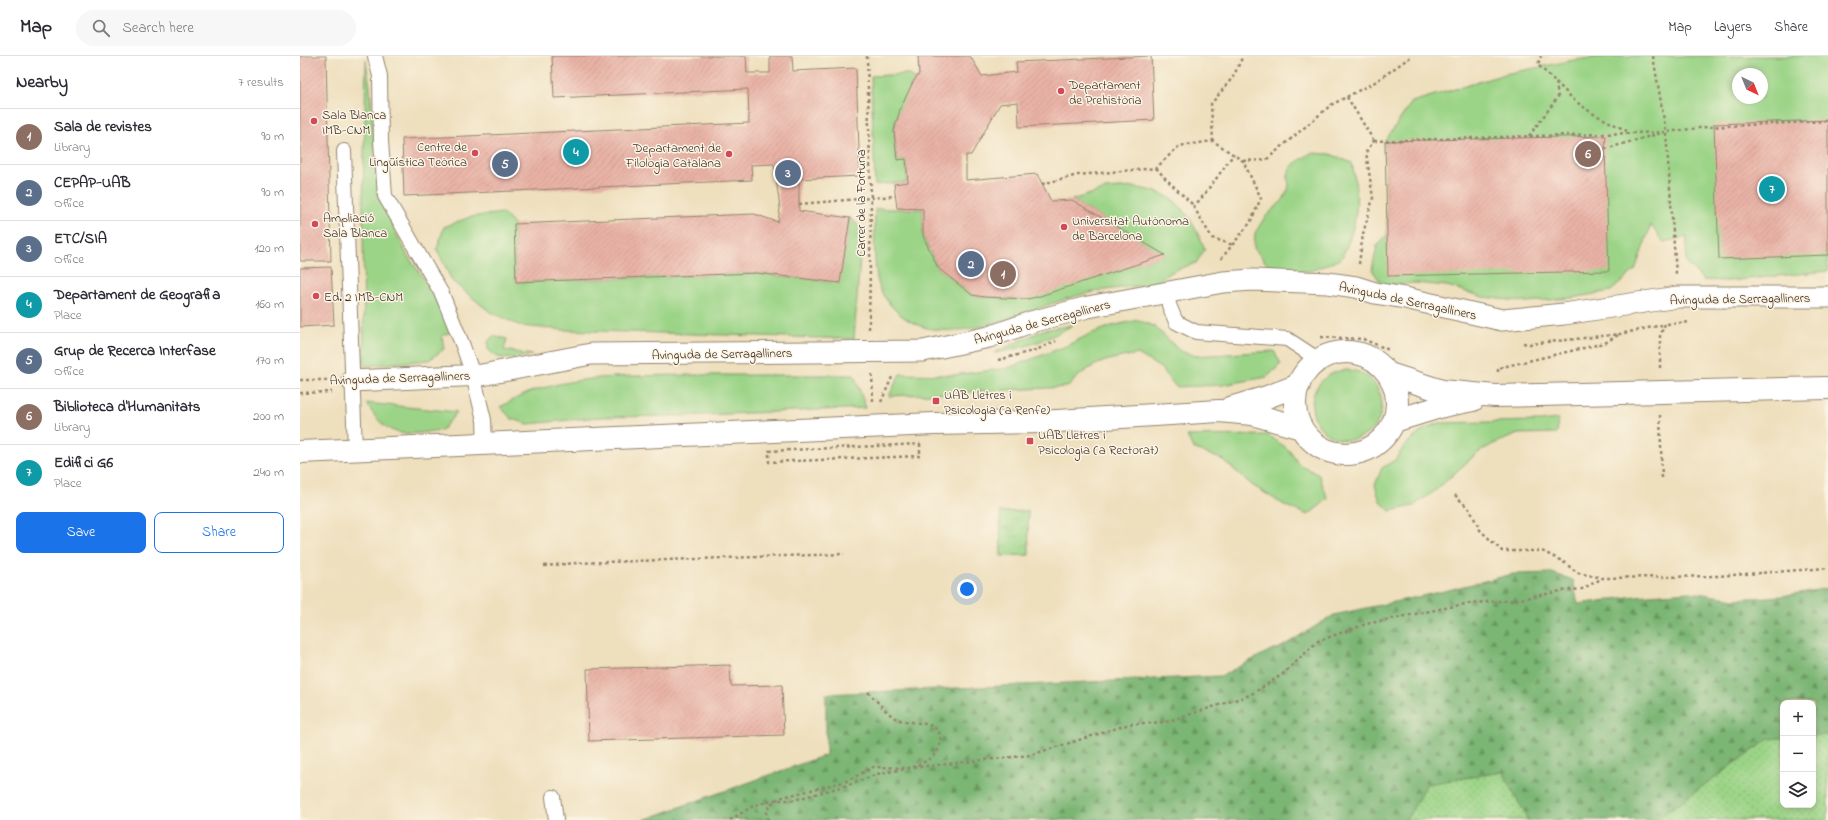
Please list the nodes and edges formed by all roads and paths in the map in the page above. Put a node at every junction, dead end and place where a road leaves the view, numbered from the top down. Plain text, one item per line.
1 (375, 56) edge
2 (867, 56) edge
3 (1243, 56) edge
4 (1412, 56) edge
5 (1541, 56) edge
6 (1653, 56) edge
7 (1556, 82) junction
8 (1347, 96) junction
9 (1828, 121) edge
10 (1631, 132) junction
11 (1666, 132) junction
12 (1529, 136) junction
13 (1213, 141) junction
14 (1374, 141) junction
15 (1605, 149) dead end
16 (344, 151) dead end
17 (1234, 154) junction
18 (1243, 161) junction
19 (1156, 168) junction
20 (1042, 184) dead end
21 (896, 196) dead end
22 (871, 199) junction
23 (799, 204) dead end
24 (1193, 207) junction
25 (1233, 245) junction
26 (1218, 263) dead end
27 (1356, 287) junction
28 (1168, 293) junction
29 (1828, 296) edge
30 (1678, 297) junction
31 (1695, 322) dead end
32 (1633, 326) dead end
33 (1620, 334) junction
34 (1660, 335) dead end
35 (1060, 339) dead end
36 (1516, 343) dead end
37 (870, 359) junction
38 (1319, 360) junction
39 (996, 361) dead end
40 (894, 373) dead end
41 (1389, 374) junction
42 (1498, 374) dead end
43 (473, 375) junction
44 (300, 380) edge
45 (1299, 385) junction
46 (352, 386) junction
47 (1828, 388) edge
48 (1660, 392) junction
49 (300, 393) edge
50 (1495, 396) junction
51 (881, 402) dead end
52 (874, 404) dead end
53 (1219, 411) junction
54 (1394, 421) junction
55 (1301, 428) junction
56 (485, 444) junction
57 (355, 450) junction
58 (300, 452) edge
59 (920, 456) dead end
60 (769, 462) dead end
61 (1662, 479) dead end
62 (1455, 495) dead end
63 (844, 554) dead end
64 (544, 566) dead end
65 (1828, 568) edge
66 (1603, 578) junction
67 (868, 692) dead end
68 (910, 768) junction
69 (553, 797) dead end
70 (775, 800) junction
71 (556, 820) edge
72 (730, 820) edge
73 (768, 820) edge

1 - 43 lane
2 - 22 path, Carrer de la Fortuna
3 - 13 path
4 - 8 path
5 - 7 path
6 - 11 path
7 - 10 path
7 - 12 path
8 - 14 path
8 - 18 path
9 - 11 path
10 - 11 path
10 - 12 path
11 - 15 path
11 - 30 path
12 - 14 path
13 - 17 path
13 - 19 path
14 - 27 path
16 - 46 lane
17 - 18 path
17 - 24 path
18 - 25 path
19 - 20 path
19 - 24 path
21 - 22 path
22 - 23 path
22 - 37 path, Carrer de la Fortuna
24 - 25 path
25 - 26 path
27 - 28 street, Avinguda de Serragalliners
27 - 30 street, Avinguda de Serragalliners
28 - 37 street, Avinguda de Serragalliners
28 - 38 lane
29 - 30 street, Avinguda de Serragalliners
31 - 33 path
32 - 33 path
33 - 36 path
33 - 42 path
34 - 48 path
35 - 39 path
37 - 43 street, Avinguda de Serragalliners
37 - 52 path, Carrer de la Fortuna
38 - 41 street
38 - 45 street
40 - 51 path
41 - 50 street
41 - 54 street
43 - 46 street, Avinguda de Serragalliners
43 - 56 lane
44 - 46 path, Avinguda de Serragalliners
45 - 53 street
45 - 55 street
46 - 49 path
46 - 57 lane
47 - 48 street
48 - 50 street
48 - 61 path
50 - 54 street
53 - 55 street
53 - 56 street
54 - 55 street
56 - 57 street
57 - 58 street
59 - 60 path
62 - 66 path
63 - 64 path
65 - 66 path
66 - 68 path
67 - 68 path
68 - 70 path
68 - 70 path
69 - 71 lane
70 - 72 path
70 - 73 path

